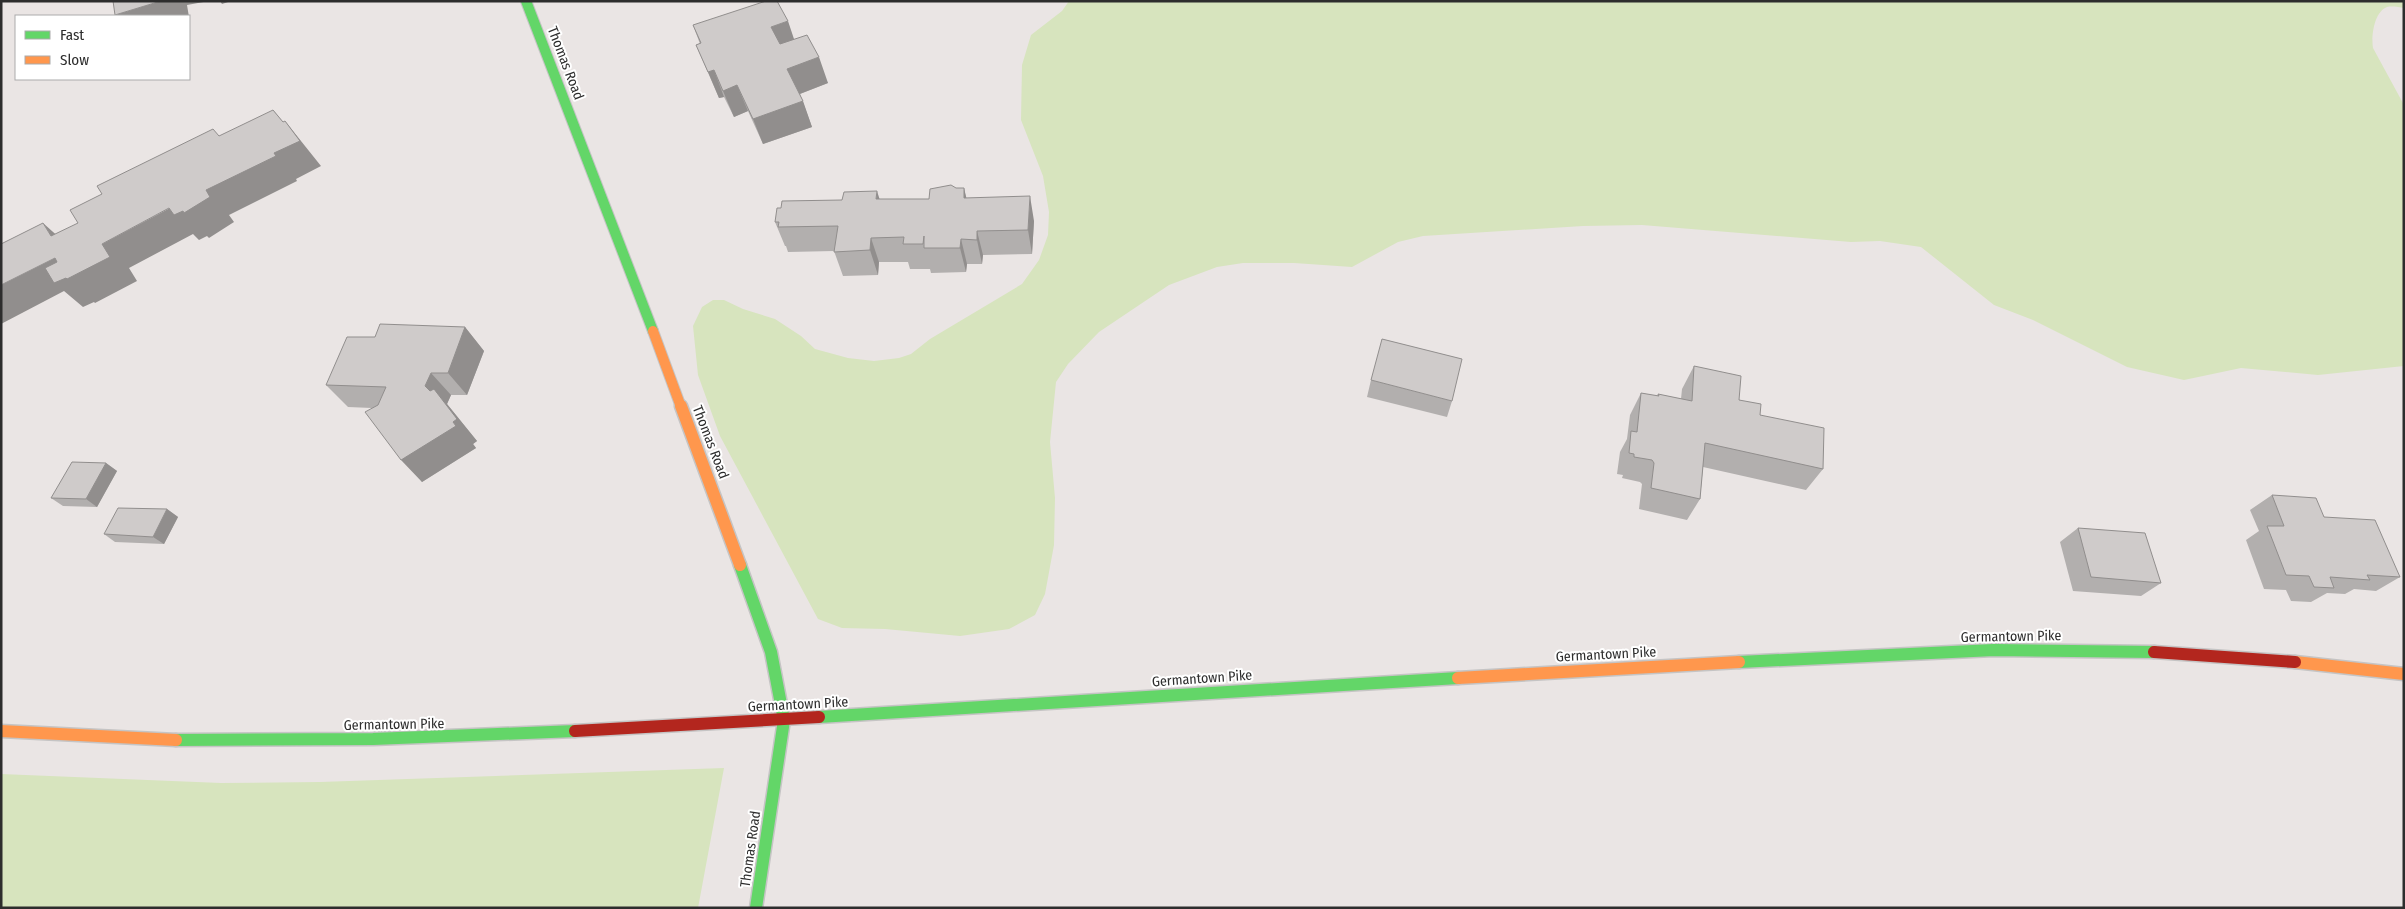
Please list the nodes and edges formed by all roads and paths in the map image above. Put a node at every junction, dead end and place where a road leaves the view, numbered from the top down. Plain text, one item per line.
1 (526, 1) edge
2 (2404, 674) edge
3 (784, 720) junction
4 (1, 731) edge
5 (756, 908) edge

1 - 3 main road, Thomas Road
2 - 3 main road, Germantown Pike
3 - 4 main road, Germantown Pike
3 - 5 main road, Thomas Road

